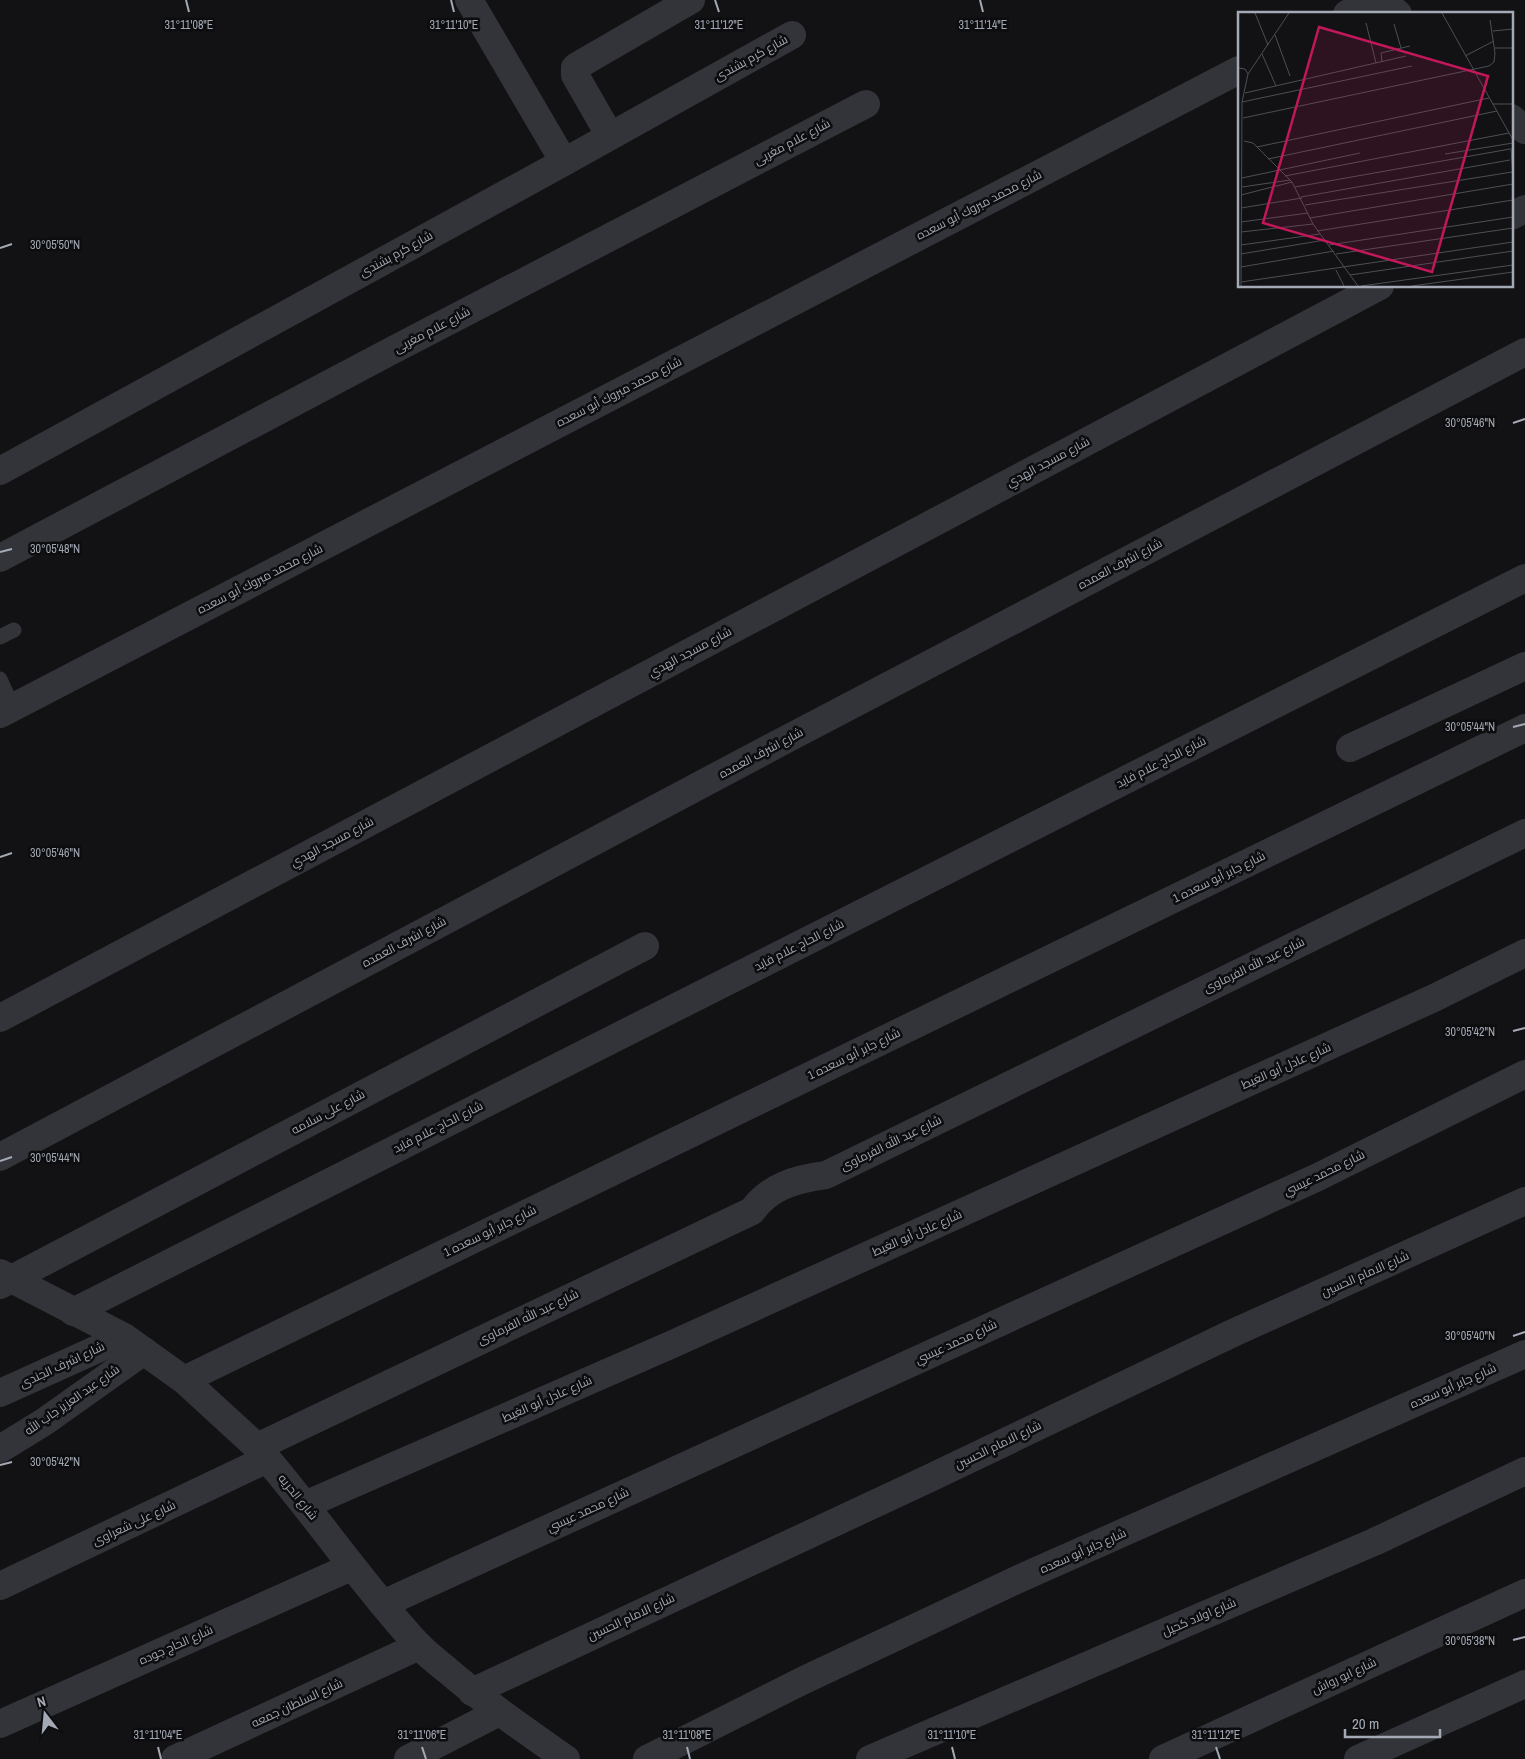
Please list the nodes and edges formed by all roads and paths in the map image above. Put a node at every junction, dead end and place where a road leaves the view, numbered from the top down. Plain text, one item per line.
1 (469, 0) edge
2 (691, 0) edge
3 (1374, 0) edge
4 (1382, 0) edge
5 (1351, 12) edge
6 (1396, 12) edge
7 (792, 35) dead end
8 (1238, 71) edge
9 (866, 104) dead end
10 (1512, 119) edge
11 (1525, 130) edge
12 (610, 136) junction
13 (564, 162) junction
14 (1525, 209) edge
15 (1512, 216) edge
16 (1376, 288) edge
17 (1525, 352) edge
18 (0, 471) edge
19 (0, 558) edge
20 (1525, 578) edge
21 (14, 630) dead end
22 (0, 637) edge
23 (1525, 666) edge
24 (0, 679) edge
25 (7, 711) edge
26 (1525, 728) edge
27 (1350, 748) dead end
28 (1525, 833) edge
29 (645, 946) dead end
30 (1525, 954) edge
31 (0, 1018) edge
32 (1525, 1074) edge
33 (0, 1157) edge
34 (1525, 1201) edge
35 (4, 1279) edge
36 (73, 1312) junction
37 (134, 1344) junction
38 (1525, 1354) edge
39 (184, 1380) junction
40 (0, 1393) edge
41 (0, 1449) edge
42 (262, 1453) junction
43 (1525, 1471) edge
44 (305, 1505) junction
45 (352, 1567) junction
46 (0, 1586) edge
47 (1525, 1594) edge
48 (384, 1604) junction
49 (419, 1646) junction
50 (1525, 1684) edge
51 (472, 1692) junction
52 (499, 1712) junction
53 (0, 1724) edge
54 (557, 1757) edge
55 (175, 1759) edge
56 (408, 1759) edge
57 (648, 1759) edge
58 (870, 1759) edge
59 (1163, 1759) edge
60 (1358, 1759) edge

1 - 13 street
2 - 12 street
3 - 5 street
4 - 6 street
7 - 12 street, شارع كرم بشندى
8 - 25 street, شارع محمد مبروك أبو سعده
9 - 19 street, شارع علام مغربى
10 - 11 street
12 - 13 street, شارع كرم بشندى
13 - 18 street, شارع كرم بشندى
14 - 15 street
16 - 31 street, شارع مسجد الهدي
17 - 33 street, شارع اشرف العمده
20 - 36 street, شارع الحاج علام فايد
21 - 22 lane
23 - 27 street
24 - 25 lane
26 - 39 street, شارع جابر أبو سعده 1
28 - 42 street, شارع عبد الله الفرماوى
29 - 35 street, شارع على سلامه
30 - 44 street, شارع عادل أبو الغيط
32 - 48 street, شارع محمد عيسي
34 - 51 street, شارع الامام الحسين
35 - 36 street, شارع الحريه
36 - 37 street, شارع الحريه
37 - 39 street, شارع الحريه
37 - 40 street, شارع اشرف الجندى
37 - 41 street, شارع عبد العزيز جاب الله
38 - 57 street, شارع جابر أبو سعده
39 - 42 street, شارع الحريه
42 - 44 street, شارع الحريه
42 - 46 street, شارع على شعراوى
43 - 58 street, شارع اولاد كحيل
44 - 45 street, شارع الحريه
45 - 48 street, شارع الحريه
45 - 53 street, شارع الحاج جوده
47 - 59 street, شارع ابو رواش
48 - 49 street, شارع الحريه
49 - 51 street, شارع الحريه
49 - 55 street, شارع السلطان جمعه
50 - 60 street
51 - 52 street, شارع الحريه
52 - 54 street, شارع الحريه
52 - 56 street

